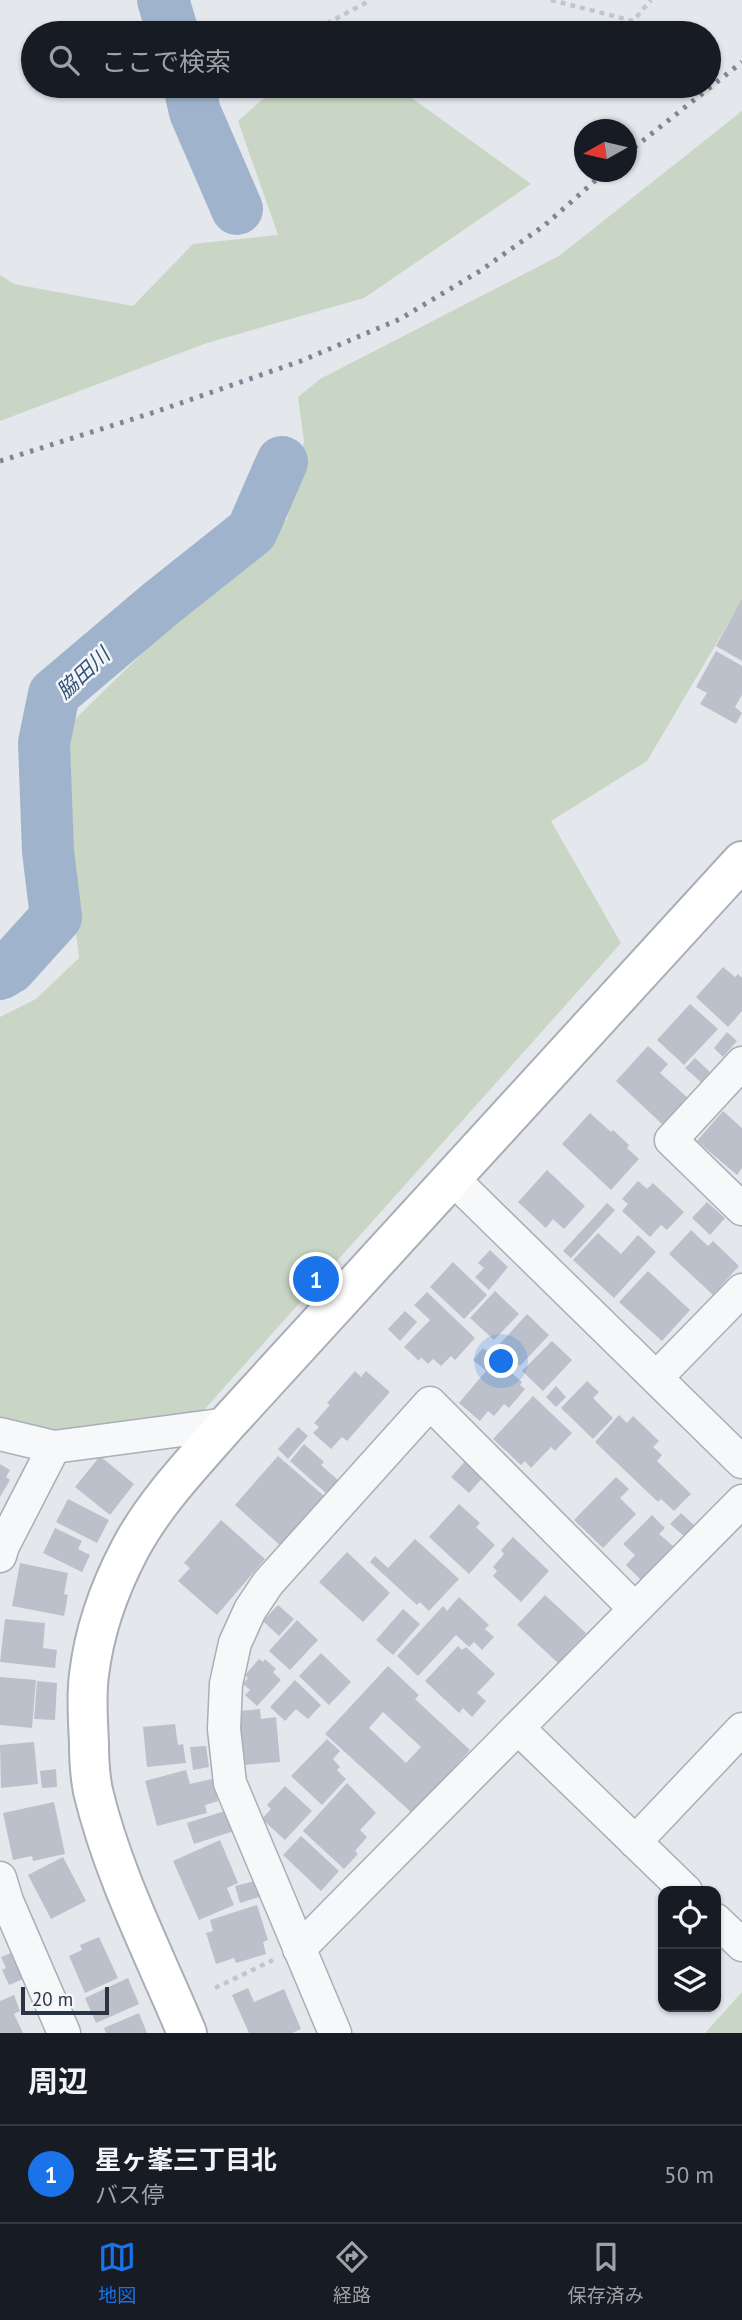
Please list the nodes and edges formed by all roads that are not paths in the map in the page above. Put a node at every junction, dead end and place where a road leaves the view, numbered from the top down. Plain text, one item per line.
1 (742, 862) edge
2 (742, 1063) edge
3 (452, 1178) junction
4 (742, 1209) edge
5 (742, 1290) edge
6 (656, 1378) junction
7 (227, 1423) junction
8 (0, 1434) edge
9 (54, 1447) junction
10 (742, 1462) edge
11 (742, 1501) edge
12 (0, 1556) edge
13 (635, 1609) junction
14 (518, 1728) junction
15 (742, 1729) edge
16 (635, 1842) junction
17 (681, 1886) edge
18 (2, 1894) edge
19 (721, 1925) edge
20 (742, 1945) edge
21 (299, 1949) junction
22 (64, 2033) edge
23 (187, 2033) edge
24 (335, 2033) edge

1 - 3 street
2 - 4 street
3 - 6 street
3 - 7 street
5 - 6 street
6 - 10 street
7 - 9 street
7 - 23 street
8 - 9 street
9 - 12 street
11 - 13 street
13 - 14 street
13 - 21 street
14 - 16 street
14 - 21 street
15 - 16 street
16 - 17 street
18 - 22 street
19 - 20 street
21 - 24 street

